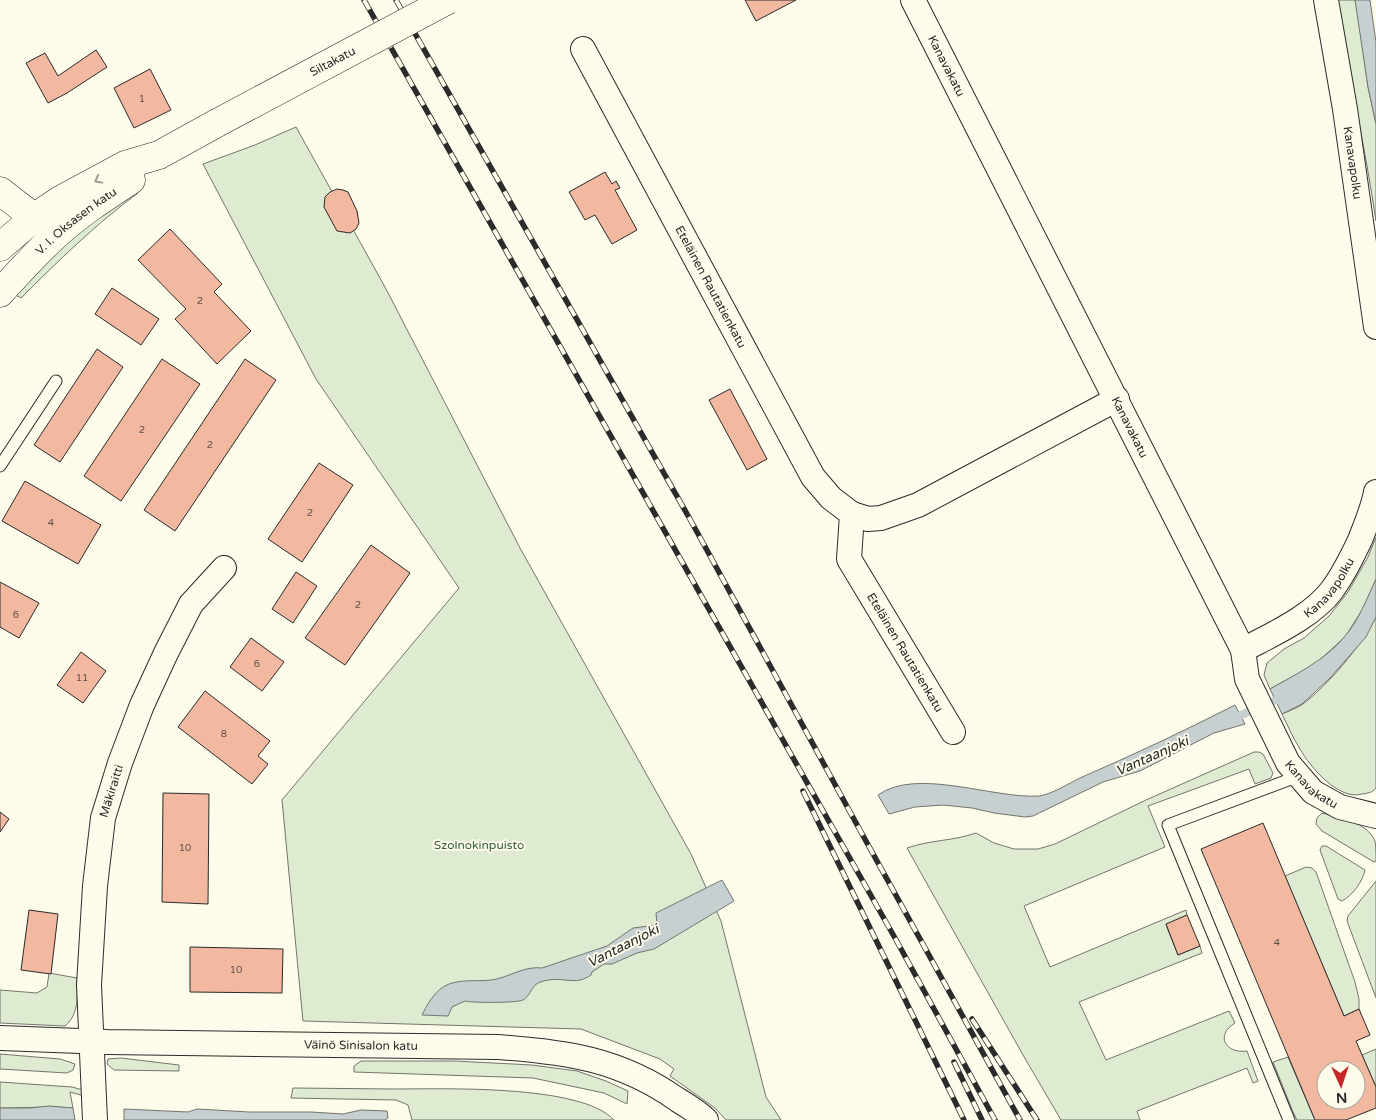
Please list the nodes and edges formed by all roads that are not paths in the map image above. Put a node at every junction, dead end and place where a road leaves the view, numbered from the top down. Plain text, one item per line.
1 (448, 0) edge
2 (913, 0) edge
3 (1326, 0) edge
4 (583, 49) dead end
5 (217, 123) joint
6 (159, 155) junction
7 (0, 191) edge
8 (35, 216) junction
9 (56, 234) junction
10 (2, 240) edge
11 (30, 260) junction
12 (0, 293) edge
13 (1376, 327) edge
14 (56, 381) dead end
15 (1117, 399) junction
16 (0, 466) edge
17 (1376, 492) edge
18 (852, 514) junction
19 (224, 568) dead end
20 (1242, 650) junction
21 (953, 732) dead end
22 (1299, 776) junction
23 (1376, 816) edge
24 (0, 1038) edge
25 (91, 1042) junction
26 (95, 1120) edge
27 (706, 1120) edge
28 (1289, 1120) edge

1 - 5 street, Siltakatu, bridge
2 - 15 street, Kanavakatu
3 - 13 street, Kanavapolku
4 - 18 street, Eteläinen Rautatienkatu
5 - 6 street, V. I. Oksasen katu
6 -> 8 street, V. I. Oksasen katu
6 - 9 street, V. I. Oksasen katu
7 - 8 street
8 - 9 street
8 - 10 street, V. I. Oksasen katu
9 - 11 street, V. I. Oksasen katu
10 - 11 street
11 - 12 street, V. I. Oksasen katu
14 - 16 lane
15 - 18 street, Eteläinen Rautatienkatu
15 - 20 street, Kanavakatu
17 - 20 street, Kanavapolku
18 - 21 street, Eteläinen Rautatienkatu
19 - 25 street, Mäkiraitti
20 - 22 street, Kanavakatu
22 - 23 street, Kanavakatu
22 - 28 lane
24 - 25 street, Väinö Sinisalon katu
25 - 26 street, Mäkiraitti
25 - 27 street, Väinö Sinisalon katu

